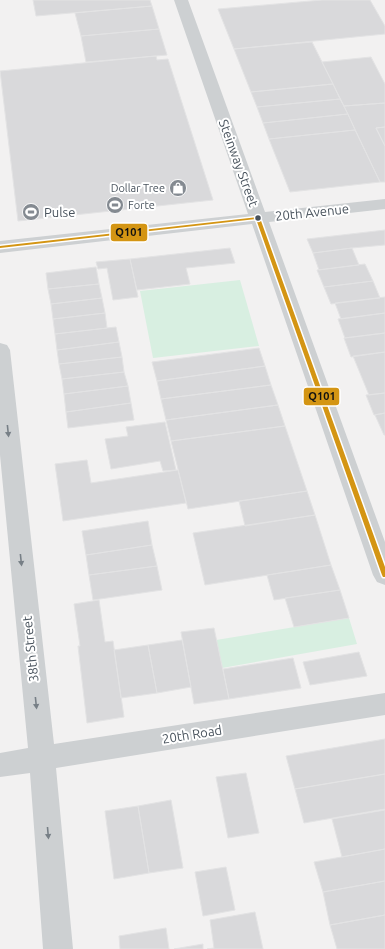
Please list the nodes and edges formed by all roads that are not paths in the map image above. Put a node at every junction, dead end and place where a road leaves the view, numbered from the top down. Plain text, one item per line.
1 (181, 0) edge
2 (385, 204) edge
3 (258, 218) junction
4 (0, 246) edge
5 (0, 350) edge
6 (385, 575) edge
7 (385, 704) edge
8 (42, 758) junction
9 (0, 765) edge
10 (58, 949) edge

1 - 3 street, Steinway Street
2 - 3 street, 20th Avenue
3 - 4 street, 20th Avenue
3 - 6 street, Steinway Street
5 -> 8 street, 38th Street
7 - 8 street, 20th Road
8 - 9 street, 20th Road
8 -> 10 street, 38th Street

